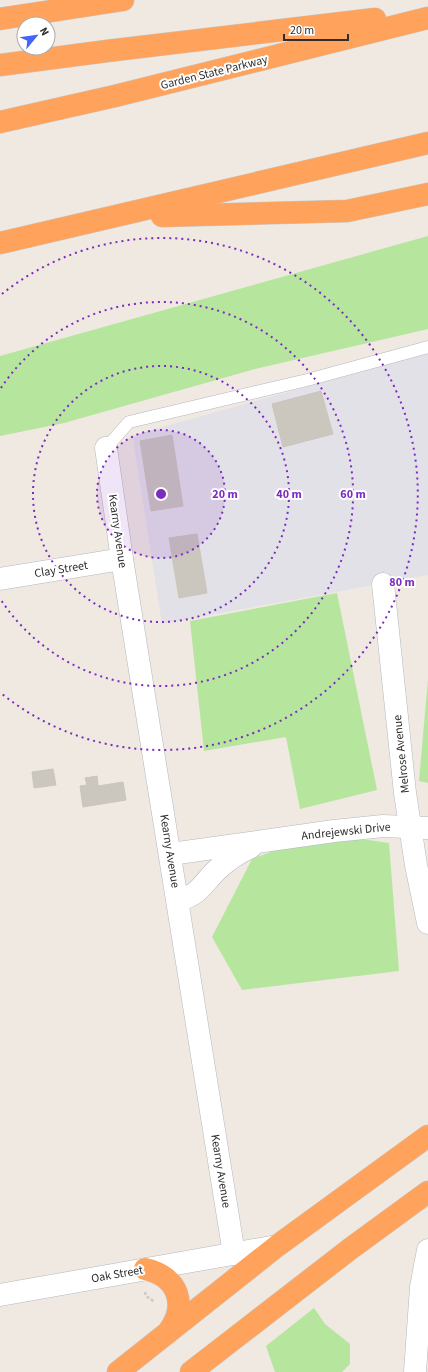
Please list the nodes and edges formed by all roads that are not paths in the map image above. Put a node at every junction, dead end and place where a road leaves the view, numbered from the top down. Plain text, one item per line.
1 (123, 0) edge
2 (428, 13) edge
3 (428, 18) edge
4 (0, 19) edge
5 (0, 65) edge
6 (0, 122) edge
7 (428, 143) edge
8 (428, 194) edge
9 (115, 217) junction
10 (0, 243) edge
11 (428, 347) edge
12 (106, 448) joint
13 (122, 559) junction
14 (0, 579) edge
15 (383, 584) dead end
16 (419, 827) edge
17 (265, 841) junction
18 (170, 854) junction
19 (178, 900) junction
20 (428, 923) edge
21 (423, 1137) edge
22 (428, 1192) edge
23 (277, 1246) junction
24 (428, 1250) edge
25 (234, 1254) junction
26 (145, 1278) junction
27 (0, 1295) edge
28 (168, 1333) junction
29 (118, 1372) edge
30 (191, 1372) edge
31 (415, 1372) edge

1 - 4 highway
2 - 5 highway
3 - 6 highway, Garden State Parkway
7 - 9 highway
8 - 9 highway
9 - 10 highway
11 - 12 lane
12 - 13 street, Kearny Avenue
13 - 14 street, Clay Street
13 - 18 street, Kearny Avenue
15 - 16 street, Melrose Avenue
16 - 17 street, Andrejewski Drive
16 - 20 street, Melrose Avenue
17 - 18 street, Andrejewski Drive
17 - 19 street, Andrejewski Drive
18 - 19 street, Kearny Avenue
19 - 25 street, Kearny Avenue
21 - 23 highway
22 - 30 highway
23 - 25 street, Oak Street
23 - 28 highway
24 - 31 street
25 - 26 street, Oak Street
26 - 27 street, Oak Street
26 - 28 highway
28 - 29 highway

